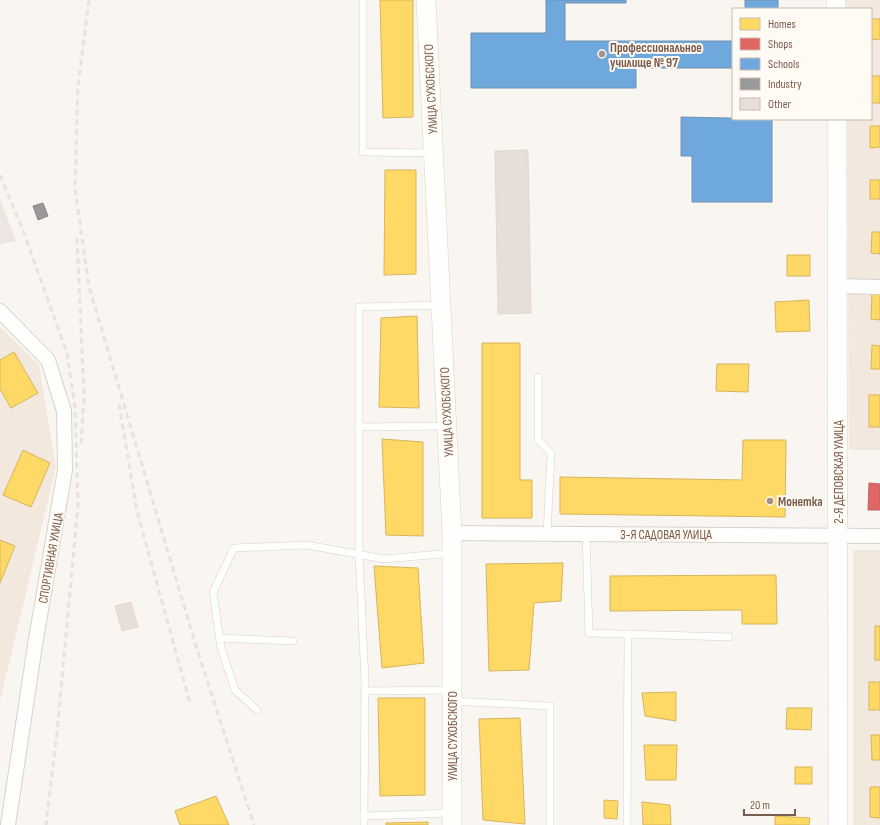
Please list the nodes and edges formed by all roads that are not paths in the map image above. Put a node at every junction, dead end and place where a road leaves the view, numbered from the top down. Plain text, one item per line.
1 (363, 0) edge
2 (426, 0) edge
3 (837, 120) edge
4 (433, 153) junction
5 (838, 286) junction
6 (880, 286) edge
7 (440, 305) junction
8 (0, 312) edge
9 (538, 377) dead end
10 (446, 426) junction
11 (359, 428) junction
12 (452, 533) junction
13 (547, 534) junction
14 (586, 534) junction
15 (838, 535) junction
16 (880, 536) edge
17 (452, 553) junction
18 (359, 554) junction
19 (628, 634) junction
20 (729, 637) dead end
21 (220, 638) junction
22 (293, 642) dead end
23 (364, 691) junction
24 (452, 696) junction
25 (257, 710) dead end
26 (364, 816) junction
27 (452, 819) edge
28 (8, 825) edge
29 (364, 825) edge
30 (550, 825) edge
31 (627, 825) edge
32 (838, 825) edge

1 - 4 lane
2 - 4 street, УЛИЦА СУХОБСКОГО
3 - 5 street, 2-Я ДЕПОВСКАЯ УЛИЦА
4 - 7 street, УЛИЦА СУХОБСКОГО
5 - 6 street
5 - 15 street, 2-Я ДЕПОВСКАЯ УЛИЦА
7 - 10 street, УЛИЦА СУХОБСКОГО
7 - 11 lane
8 - 28 street, СПОРТИВНАЯ УЛИЦА
9 - 13 lane
10 - 11 lane
10 - 12 street, УЛИЦА СУХОБСКОГО
11 - 18 lane
12 - 13 street, 3-Я САДОВАЯ УЛИЦА
12 - 17 street, УЛИЦА СУХОБСКОГО
13 - 14 street, 3-Я САДОВАЯ УЛИЦА
14 - 15 street, 3-Я САДОВАЯ УЛИЦА
14 - 19 lane
15 - 16 street, 3-Я САДОВАЯ УЛИЦА
15 - 32 street, 2-Я ДЕПОВСКАЯ УЛИЦА
17 - 18 lane
17 - 24 street, УЛИЦА СУХОБСКОГО
18 - 21 lane
18 - 23 lane
19 - 20 lane
19 - 31 lane
21 - 22 lane
21 - 25 lane
23 - 24 lane
23 - 26 lane
24 - 27 street, УЛИЦА СУХОБСКОГО
24 - 30 lane
26 - 27 lane
26 - 29 lane

